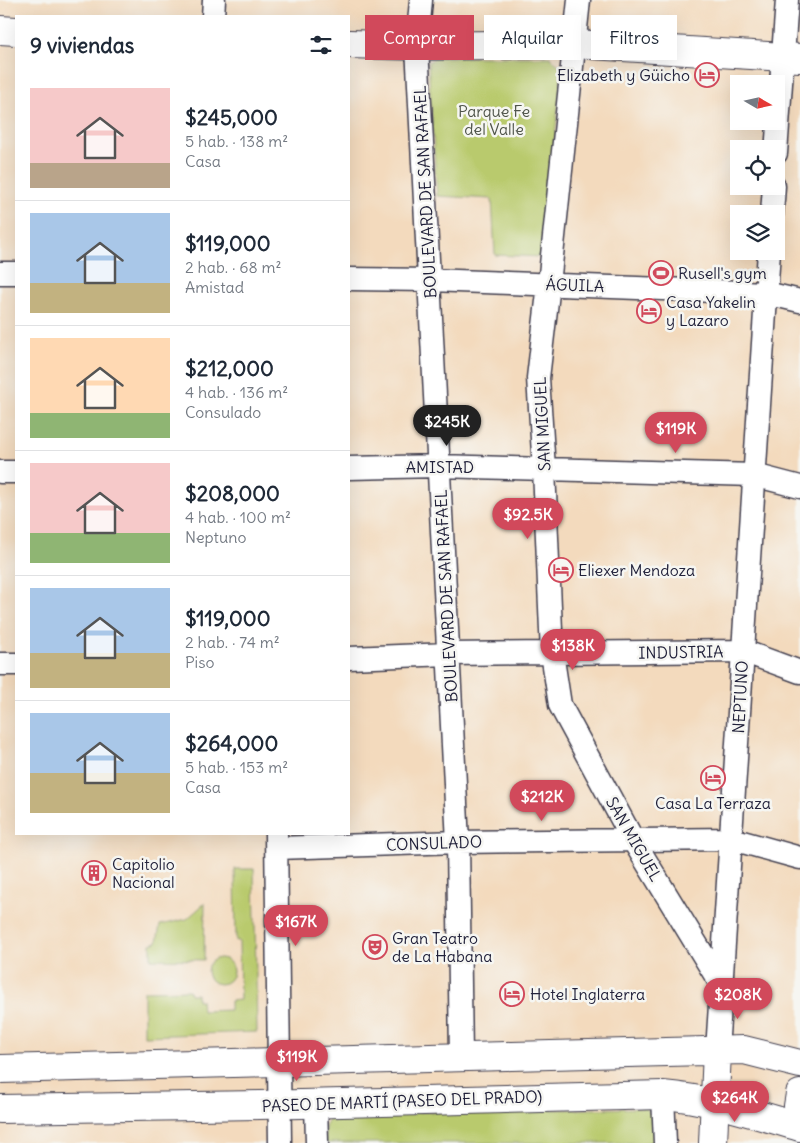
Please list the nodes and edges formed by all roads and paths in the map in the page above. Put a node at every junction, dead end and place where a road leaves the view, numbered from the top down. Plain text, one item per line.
1 (214, 0) edge
2 (421, 0) edge
3 (579, 0) edge
4 (787, 0) edge
5 (213, 15) edge
6 (420, 15) edge
7 (578, 15) edge
8 (0, 30) edge
9 (15, 31) edge
10 (350, 44) edge
11 (365, 44) edge
12 (581, 44) edge
13 (792, 57) edge
14 (419, 60) edge
15 (573, 60) edge
16 (778, 140) edge
17 (768, 260) edge
18 (0, 272) edge
19 (15, 273) edge
20 (350, 279) edge
21 (430, 280) junction
22 (550, 284) junction
23 (766, 293) junction
24 (800, 301) edge
25 (439, 466) junction
26 (350, 468) edge
27 (544, 469) junction
28 (0, 472) edge
29 (15, 472) edge
30 (754, 475) junction
31 (800, 487) edge
32 (743, 651) junction
33 (552, 653) junction
34 (449, 654) junction
35 (350, 658) edge
36 (0, 664) edge
37 (15, 664) edge
38 (800, 672) edge
39 (732, 839) junction
40 (633, 840) junction
41 (276, 841) edge
42 (458, 842) junction
43 (800, 858) edge
44 (722, 986) junction
45 (717, 1051) junction
46 (464, 1057) junction
47 (278, 1061) junction
48 (800, 1064) edge
49 (0, 1069) edge
50 (800, 1094) edge
51 (663, 1095) junction
52 (468, 1099) junction
53 (714, 1102) junction
54 (316, 1103) junction
55 (0, 1109) edge
56 (800, 1115) edge
57 (279, 1124) edge
58 (800, 1127) edge
59 (317, 1143) edge
60 (664, 1143) edge
61 (713, 1143) edge

1 - 5 street
2 - 6 street, BOULEVARD DE SAN RAFAEL
3 - 7 street, SAN MIGUEL
4 - 13 street
8 - 9 main road
10 - 11 main road
12 - 13 main road
13 - 16 street
14 - 21 street, BOULEVARD DE SAN RAFAEL
15 - 22 street, SAN MIGUEL
17 - 23 street, NEPTUNO
18 - 19 street
20 - 21 street, ÁGUILA
21 - 22 street, ÁGUILA
21 - 25 street, BOULEVARD DE SAN RAFAEL
22 - 23 street, ÁGUILA
22 - 27 street, SAN MIGUEL
23 - 24 street, ÁGUILA
23 - 30 street, NEPTUNO
25 - 26 street, AMISTAD
25 - 27 street, AMISTAD
25 - 34 street, BOULEVARD DE SAN RAFAEL
27 - 30 street, AMISTAD
27 - 33 street, SAN MIGUEL
28 - 29 street
30 - 31 street, AMISTAD
30 - 32 street, NEPTUNO
32 - 33 street, INDUSTRIA
32 - 38 street, INDUSTRIA
32 - 39 street, NEPTUNO
33 - 34 street, INDUSTRIA
33 - 40 street, SAN MIGUEL
34 - 35 street, INDUSTRIA
34 - 42 street, BOULEVARD DE SAN RAFAEL
36 - 37 street
39 - 40 street, CONSULADO
39 - 43 street, CONSULADO
39 - 44 street, NEPTUNO
40 - 42 street, CONSULADO
40 - 44 street, SAN MIGUEL
41 - 42 street, CONSULADO
41 - 47 street
42 - 46 street, BOULEVARD DE SAN RAFAEL
44 - 45 street, NEPTUNO
45 - 46 main road
45 - 48 main road
45 - 53 main road, NEPTUNO
46 - 47 main road
46 - 52 main road
47 - 49 main road
47 - 57 street
50 - 56 main road
51 - 52 main road, PASEO DE MARTÍ (PASEO DEL PRADO)
51 - 53 main road, PASEO DE MARTÍ (PASEO DEL PRADO)
51 - 60 street
52 - 54 main road, PASEO DE MARTÍ (PASEO DEL PRADO)
53 - 58 main road, PASEO DE MARTÍ (PASEO DEL PRADO)
53 - 61 main road, NEPTUNO
54 - 57 main road, PASEO DE MARTÍ (PASEO DEL PRADO)
54 - 59 street
55 - 57 main road, PASEO DE MARTÍ (PASEO DEL PRADO)

